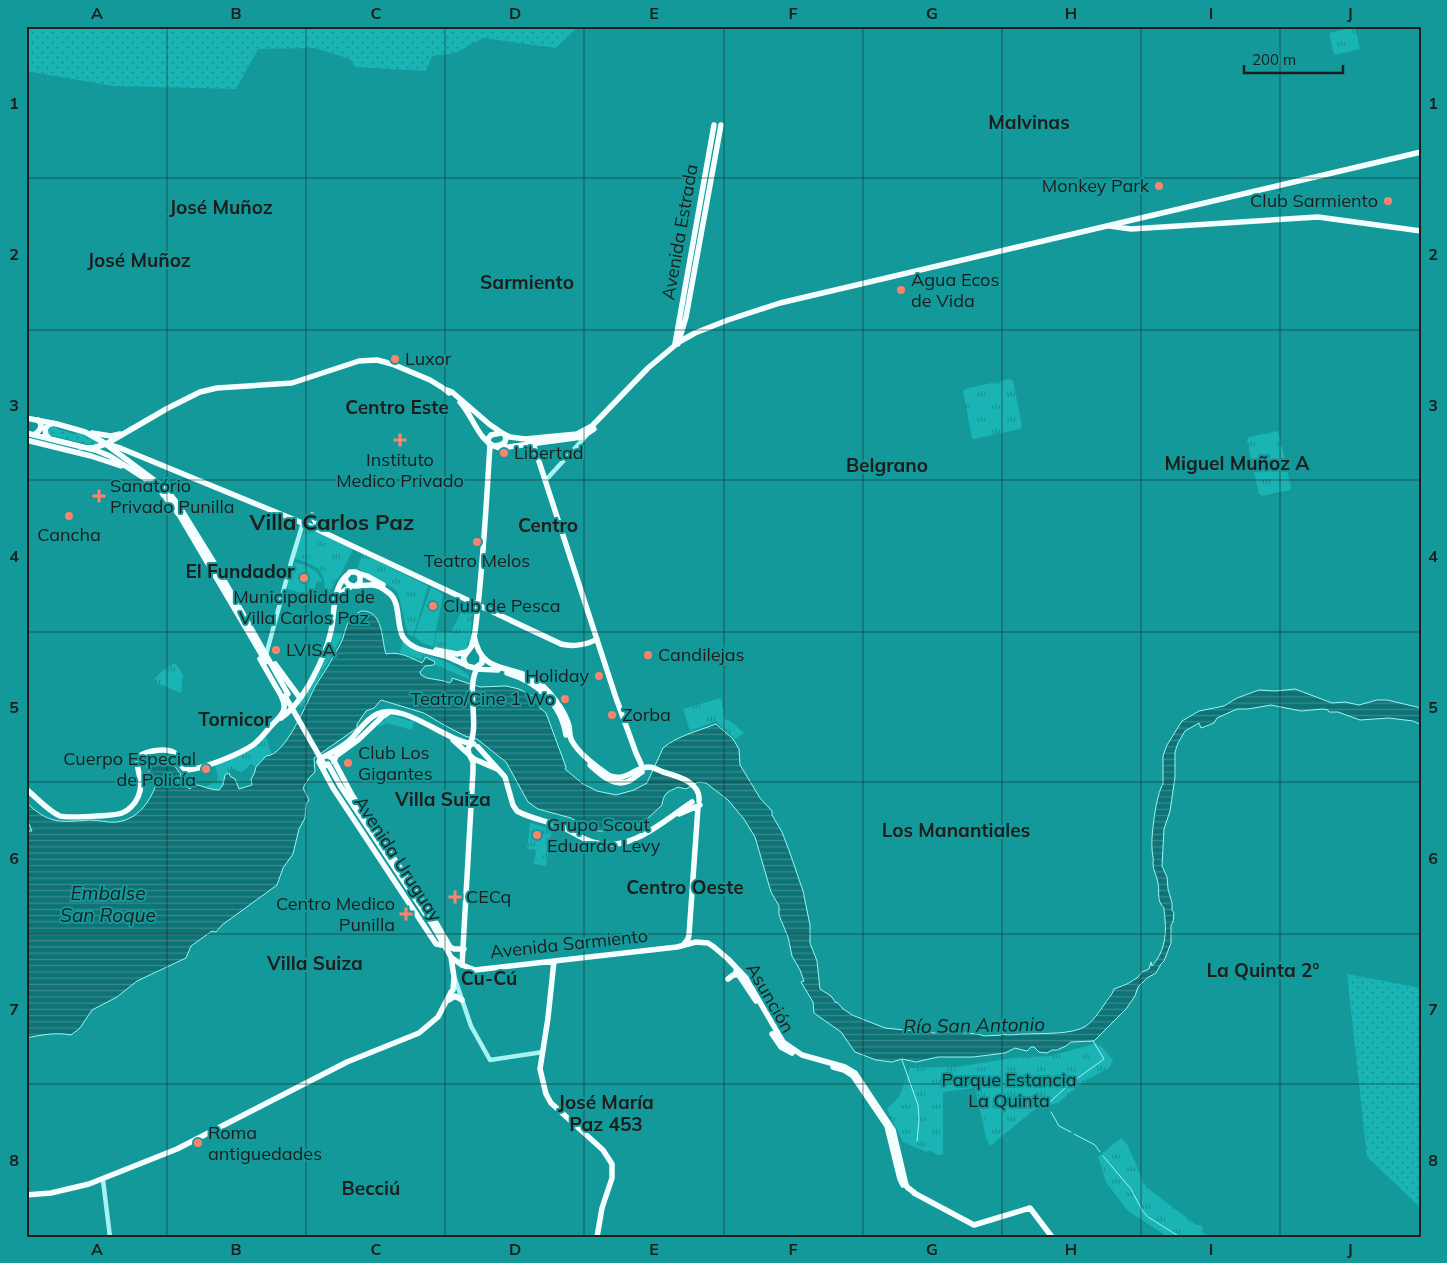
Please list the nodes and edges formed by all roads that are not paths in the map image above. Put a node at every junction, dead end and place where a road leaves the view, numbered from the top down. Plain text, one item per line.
1 (717, 125) dead end
2 (1421, 152) edge
3 (706, 191) junction
4 (1110, 226) junction
5 (1421, 231) edge
6 (683, 328) junction
7 (700, 332) junction
8 (691, 335) junction
9 (677, 343) junction
10 (666, 356) junction
11 (447, 390) junction
12 (26, 418) edge
13 (37, 420) junction
14 (53, 423) junction
15 (85, 432) junction
16 (30, 434) edge
17 (122, 434) junction
18 (503, 434) junction
19 (587, 434) junction
20 (574, 436) junction
21 (26, 440) edge
22 (40, 440) junction
23 (51, 440) junction
24 (536, 441) junction
25 (106, 444) junction
26 (491, 445) junction
27 (576, 445) junction
28 (70, 447) junction
29 (80, 447) junction
30 (120, 448) junction
31 (140, 456) junction
32 (134, 468) junction
33 (545, 481) junction
34 (312, 515) dead end
35 (303, 523) junction
36 (326, 534) junction
37 (192, 537) junction
38 (207, 546) dead end
39 (212, 560) junction
40 (216, 566) junction
41 (358, 573) junction
42 (346, 576) junction
43 (216, 578) junction
44 (354, 586) junction
45 (235, 599) junction
46 (335, 602) junction
47 (479, 605) junction
48 (271, 636) junction
49 (474, 636) junction
50 (254, 638) junction
51 (597, 639) junction
52 (468, 650) junction
53 (266, 653) junction
54 (480, 653) junction
55 (472, 667) junction
56 (473, 676) junction
57 (285, 696) junction
58 (300, 698) junction
59 (293, 708) junction
60 (390, 712) junction
61 (277, 720) junction
62 (448, 736) junction
63 (474, 744) junction
64 (470, 755) junction
65 (477, 757) junction
66 (322, 758) junction
67 (640, 762) junction
68 (329, 764) junction
69 (494, 768) junction
70 (656, 769) junction
71 (473, 771) junction
72 (641, 771) junction
73 (502, 772) junction
74 (26, 789) edge
75 (696, 803) junction
76 (371, 839) junction
77 (379, 859) junction
78 (390, 861) junction
79 (417, 906) junction
80 (432, 916) junction
81 (432, 924) junction
82 (689, 934) junction
83 (696, 942) junction
84 (442, 947) junction
85 (680, 947) junction
86 (464, 949) junction
87 (451, 957) junction
88 (554, 961) junction
89 (733, 964) junction
90 (462, 965) junction
91 (454, 974) junction
92 (738, 975) junction
93 (728, 979) dead end
94 (450, 994) junction
95 (461, 998) junction
96 (447, 1002) junction
97 (543, 1052) junction
98 (252, 1110) junction
99 (879, 1110) junction
100 (203, 1134) junction
101 (142, 1163) junction
102 (103, 1180) junction
103 (26, 1195) edge
104 (110, 1237) edge
105 (597, 1237) edge
106 (1052, 1237) edge

1 - 3 main road, Avenida Estrada
2 - 4 main road
3 - 6 main road, Avenida Estrada
3 - 9 main road, Avenida Estrada
4 - 5 main road
4 - 7 main road
6 - 8 main road
6 - 9 main road, Avenida Estrada
7 - 8 main road
7 - 10 main road
8 - 9 main road
9 - 10 main road
9 - 20 main road
10 - 19 main road
11 - 17 main road
11 - 18 main road
11 - 26 main road
12 - 13 main road
13 - 14 main road
13 - 16 main road
14 - 15 main road
14 - 23 main road
15 - 17 main road
15 - 25 main road
16 - 22 main road
17 - 25 main road
17 - 30 main road
18 - 24 main road
18 - 26 main road
18 - 26 main road
19 - 20 main road
19 - 27 street
20 - 24 main road
20 - 27 street
21 - 22 main road
22 - 23 main road
22 - 28 main road
23 - 28 main road
24 - 26 main road
24 - 33 main road
25 - 29 main road
25 - 30 main road
25 - 32 main road
26 - 47 main road
27 - 33 street
28 - 29 main road
28 - 32 main road
29 - 32 main road
30 - 31 main road
31 - 32 main road
31 - 35 main road
32 - 37 main road
32 - 39 main road
33 - 51 main road
34 - 36 main road
35 - 36 main road
35 - 48 street
36 - 47 main road
37 - 39 main road
37 - 43 main road
38 - 40 main road
39 - 40 main road
40 - 45 main road
41 - 42 main road
41 - 44 main road
41 - 52 main road
42 - 44 main road
42 - 46 main road
43 - 45 main road
43 - 50 main road
44 - 46 main road
44 - 55 main road
45 - 50 main road
46 - 58 main road
47 - 49 main road
47 - 51 main road
48 - 50 street
48 - 53 street
49 - 52 main road
49 - 54 main road
50 - 53 main road
50 - 57 main road
51 - 67 main road
52 - 54 main road
52 - 55 main road
53 - 57 main road
53 - 58 main road
54 - 55 main road
54 - 72 main road
55 - 56 main road
55 - 56 main road
55 - 72 main road
56 - 63 main road
57 - 59 main road
57 - 61 main road
57 - 68 main road, bridge
58 - 59 main road
59 - 61 main road
60 - 62 main road
60 - 66 main road
60 - 68 main road
61 - 74 main road
62 - 63 main road
62 - 64 main road
63 - 64 main road
63 - 65 main road
63 - 73 main road
64 - 65 main road
64 - 71 main road
65 - 69 main road
65 - 71 main road
66 - 68 main road
66 - 77 main road, Avenida Uruguay
67 - 70 main road
67 - 72 main road
68 - 76 main road
68 - 78 main road
69 - 71 main road
69 - 73 main road
70 - 72 main road
70 - 75 main road
71 - 86 main road
73 - 75 main road
75 - 82 main road
76 - 77 main road
76 - 78 main road
77 - 78 main road
77 - 79 main road, Avenida Uruguay
78 - 79 main road
79 - 80 main road, Avenida Uruguay
79 - 81 main road
79 - 84 main road, Avenida Uruguay
80 - 81 main road
80 - 86 main road, Avenida Uruguay
81 - 87 main road
82 - 83 main road, Asunción
82 - 85 main road
83 - 85 main road
83 - 89 main road, Asunción
84 - 87 main road, Avenida Uruguay
84 - 94 main road
85 - 88 main road, Avenida Sarmiento
86 - 90 main road
87 - 90 main road
87 - 91 main road
88 - 90 main road, Avenida Sarmiento
88 - 97 main road
89 - 92 main road, Asunción
89 - 99 main road, Asunción
90 - 91 main road
91 - 94 main road
91 - 95 street
92 - 93 main road
92 - 99 main road, Asunción
94 - 95 street
94 - 96 main road
95 - 96 main road
95 - 97 street
96 - 98 main road
97 - 105 main road
98 - 100 main road
98 - 100 main road
99 - 106 main road, Asunción
100 - 101 main road
100 - 101 main road
101 - 102 main road
102 - 103 main road
102 - 104 street

